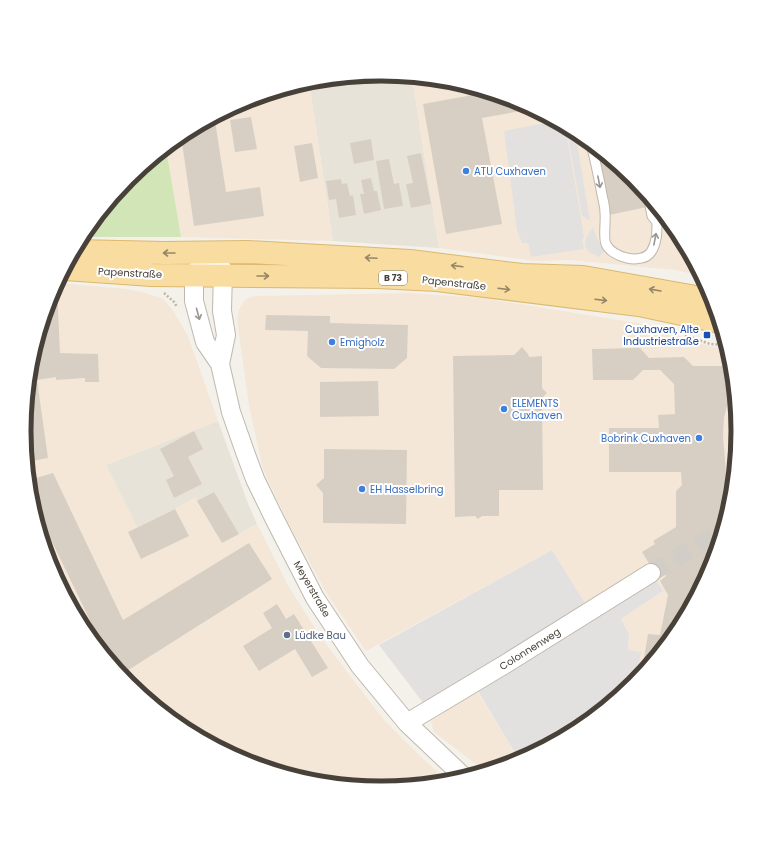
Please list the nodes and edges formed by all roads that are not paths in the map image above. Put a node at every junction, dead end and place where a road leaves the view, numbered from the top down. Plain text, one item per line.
1 (594, 152) edge
2 (650, 206) edge
3 (81, 251) edge
4 (208, 252) junction
5 (71, 269) edge
6 (194, 276) junction
7 (224, 276) junction
8 (706, 299) edge
9 (714, 321) edge
10 (220, 364) junction
11 (651, 573) tunnel mouth
12 (407, 723) junction
13 (460, 773) edge

1 -> 2 lane
4 -> 3 main road, Papenstraße / B 73
4 - 6 street, Meyerstraße
4 - 7 street
8 -> 4 main road, Papenstraße / B 73
5 - 6 main road, Papenstraße / B 73
6 - 7 main road, Papenstraße / B 73
6 -> 10 street, Meyerstraße
7 -> 9 main road, Papenstraße / B 73
7 - 10 street, Meyerstraße
10 - 12 street, Meyerstraße
11 - 12 street, Colonnenweg
12 - 13 street, Meyerstraße

